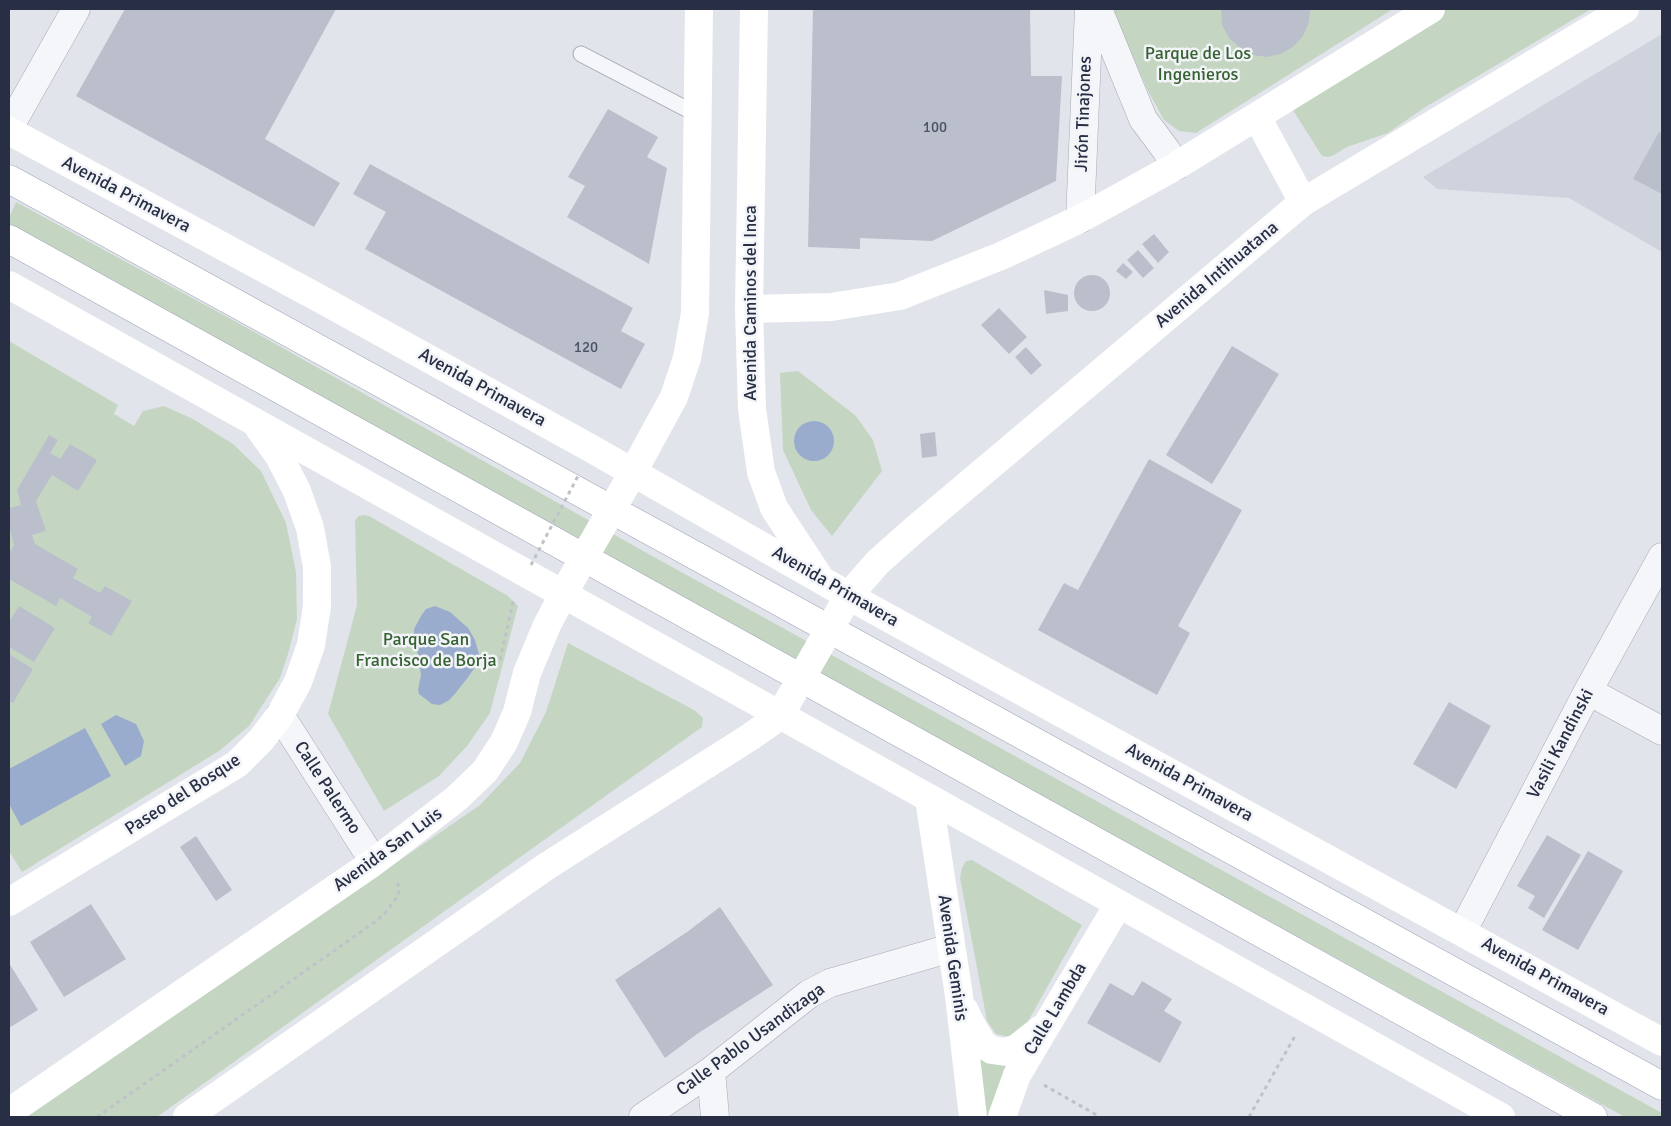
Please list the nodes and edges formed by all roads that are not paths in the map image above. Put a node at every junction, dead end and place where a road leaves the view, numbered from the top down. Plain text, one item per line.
1 (76, 9) edge
2 (699, 9) edge
3 (754, 9) edge
4 (1088, 9) edge
5 (1098, 9) edge
6 (1431, 9) edge
7 (1625, 9) edge
8 (581, 54) dead end
9 (698, 115) junction
10 (1257, 117) junction
11 (9, 130) edge
12 (1176, 166) junction
13 (9, 179) edge
14 (1303, 202) junction
15 (1080, 219) junction
16 (9, 240) edge
17 (9, 285) edge
18 (750, 310) junction
19 (253, 421) junction
20 (630, 478) junction
21 (1662, 557) edge
22 (822, 580) junction
23 (567, 588) junction
24 (845, 601) junction
25 (1588, 691) junction
26 (784, 709) junction
27 (280, 715) junction
28 (1662, 731) edge
29 (930, 799) junction
30 (374, 862) junction
31 (9, 902) edge
32 (1118, 905) junction
33 (1462, 932) junction
34 (951, 948) junction
35 (959, 996) junction
36 (1048, 1023) junction
37 (1662, 1042) edge
38 (711, 1071) junction
39 (1662, 1086) edge
40 (9, 1112) edge
41 (187, 1117) edge
42 (643, 1117) edge
43 (715, 1117) edge
44 (973, 1117) edge
45 (1002, 1117) edge
46 (1501, 1117) edge
47 (1593, 1117) edge

1 - 11 street
2 - 9 main road
3 - 18 main road, Avenida Caminos del Inca
4 - 15 street, Jirón Tinajones
5 - 12 street, Jirón Tinajones
6 - 10 main road
7 - 14 main road, Avenida Intihuatana
8 - 9 lane
9 - 20 main road
10 - 12 main road
10 - 14 main road
11 - 20 main road, Avenida Primavera
12 - 15 main road
13 - 39 main road
14 - 24 main road, Avenida Intihuatana
15 - 18 main road
16 - 47 main road
17 - 19 main road
18 - 22 main road, Avenida Caminos del Inca
19 - 23 main road
19 - 27 main road, Paseo del Bosque
20 - 22 main road, Avenida Primavera
20 - 23 main road, Avenida San Luis, bridge
21 - 25 street, Vasili Kandinski
22 - 24 main road, Avenida Primavera
23 - 26 main road
23 - 30 main road, Avenida San Luis
24 - 26 main road, bridge
24 - 33 main road, Avenida Primavera
25 - 28 street
25 - 33 street, Vasili Kandinski
26 - 29 main road
26 - 41 main road
27 - 30 street, Calle Palermo
27 - 31 main road, Paseo del Bosque
29 - 32 main road
29 - 34 main road, Avenida Geminis
30 - 40 main road, Avenida San Luis
32 - 36 main road, Calle Lambda
32 - 46 main road
33 - 37 main road, Avenida Primavera
34 - 35 main road, Avenida Geminis
34 - 38 street, Calle Pablo Usandizaga
35 - 36 main road
35 - 44 main road, Avenida Geminis
36 - 45 main road, Calle Lambda
38 - 42 street, Calle Pablo Usandizaga
38 - 43 street

